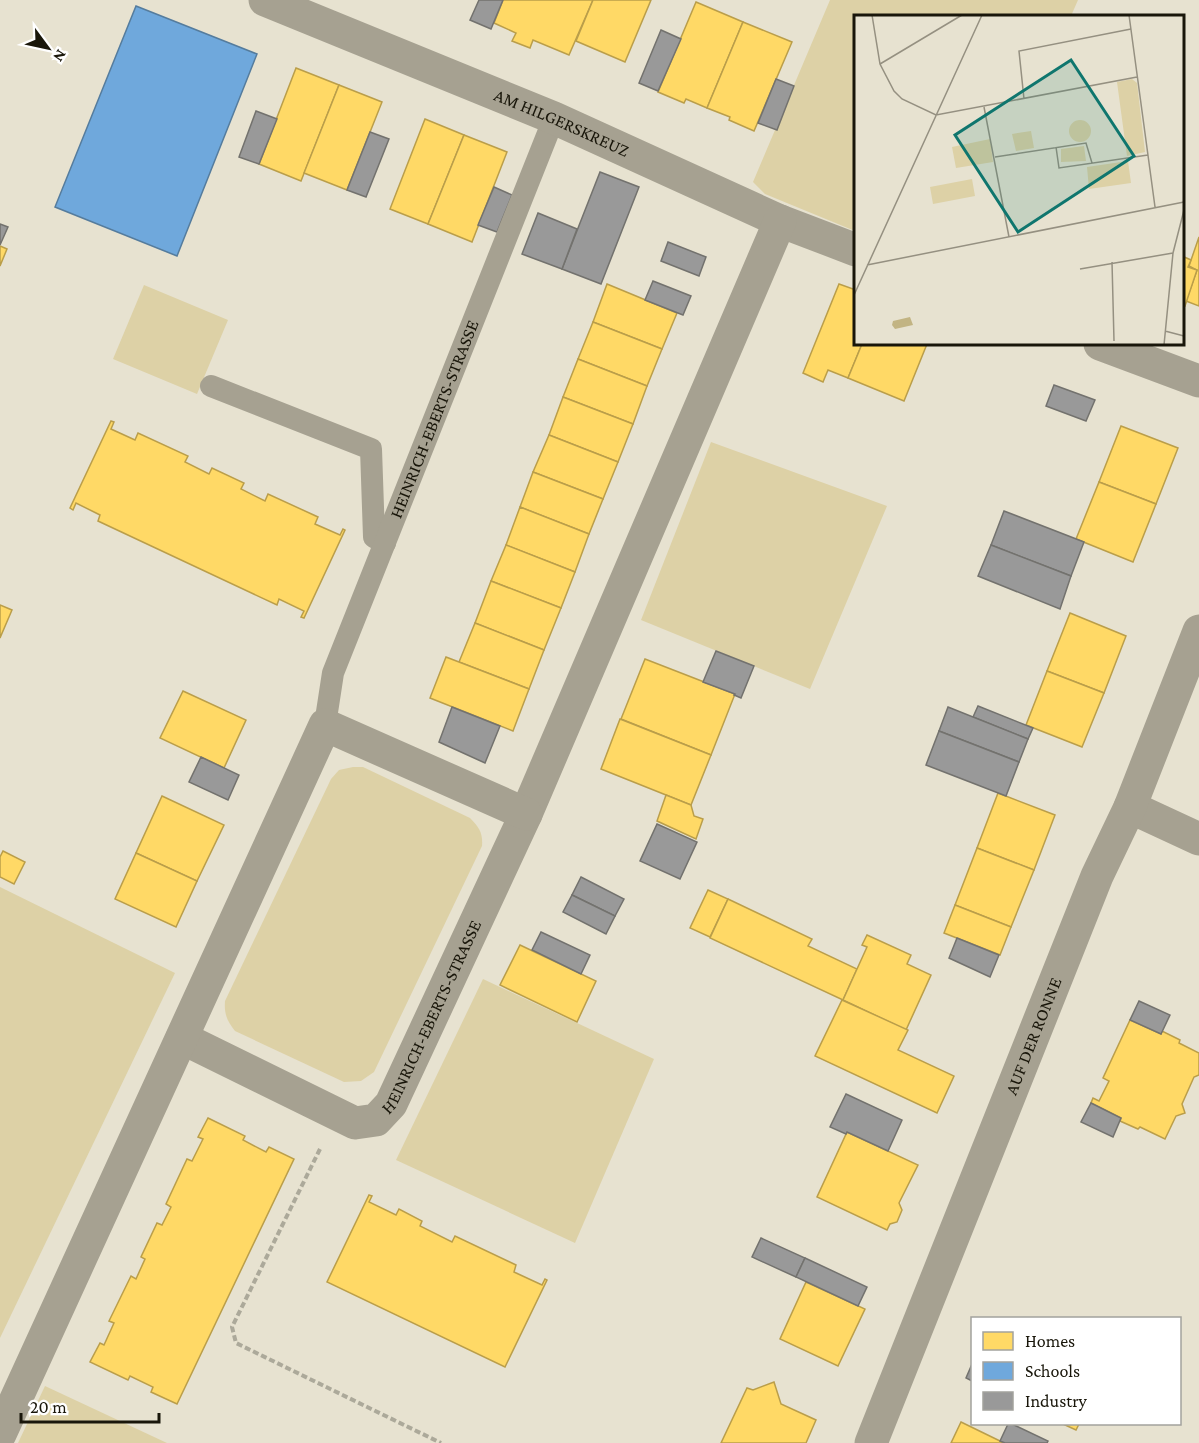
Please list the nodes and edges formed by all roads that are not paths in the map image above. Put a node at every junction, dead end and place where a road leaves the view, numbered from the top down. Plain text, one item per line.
1 (265, 0) edge
2 (554, 118) junction
3 (780, 221) junction
4 (854, 250) edge
5 (1103, 345) edge
6 (1199, 381) edge
7 (211, 386) dead end
8 (385, 543) junction
9 (1199, 631) edge
10 (325, 725) junction
11 (1130, 807) junction
12 (526, 814) junction
13 (1199, 839) edge
14 (182, 1038) junction
15 (0, 1434) edge
16 (872, 1443) edge

1 - 2 street, AM HILGERSKREUZ
2 - 3 street, AM HILGERSKREUZ
2 - 8 lane, HEINRICH-EBERTS-STRASSE
3 - 4 street, AM HILGERSKREUZ
3 - 12 street, HEINRICH-EBERTS-STRASSE
5 - 6 street
7 - 8 lane
8 - 10 lane, HEINRICH-EBERTS-STRASSE
9 - 11 street, AUF DER RONNE
10 - 12 street
10 - 14 street, HEINRICH-EBERTS-STRASSE
11 - 13 street
11 - 16 street, AUF DER RONNE
12 - 14 street, HEINRICH-EBERTS-STRASSE
14 - 15 street, HEINRICH-EBERTS-STRASSE

